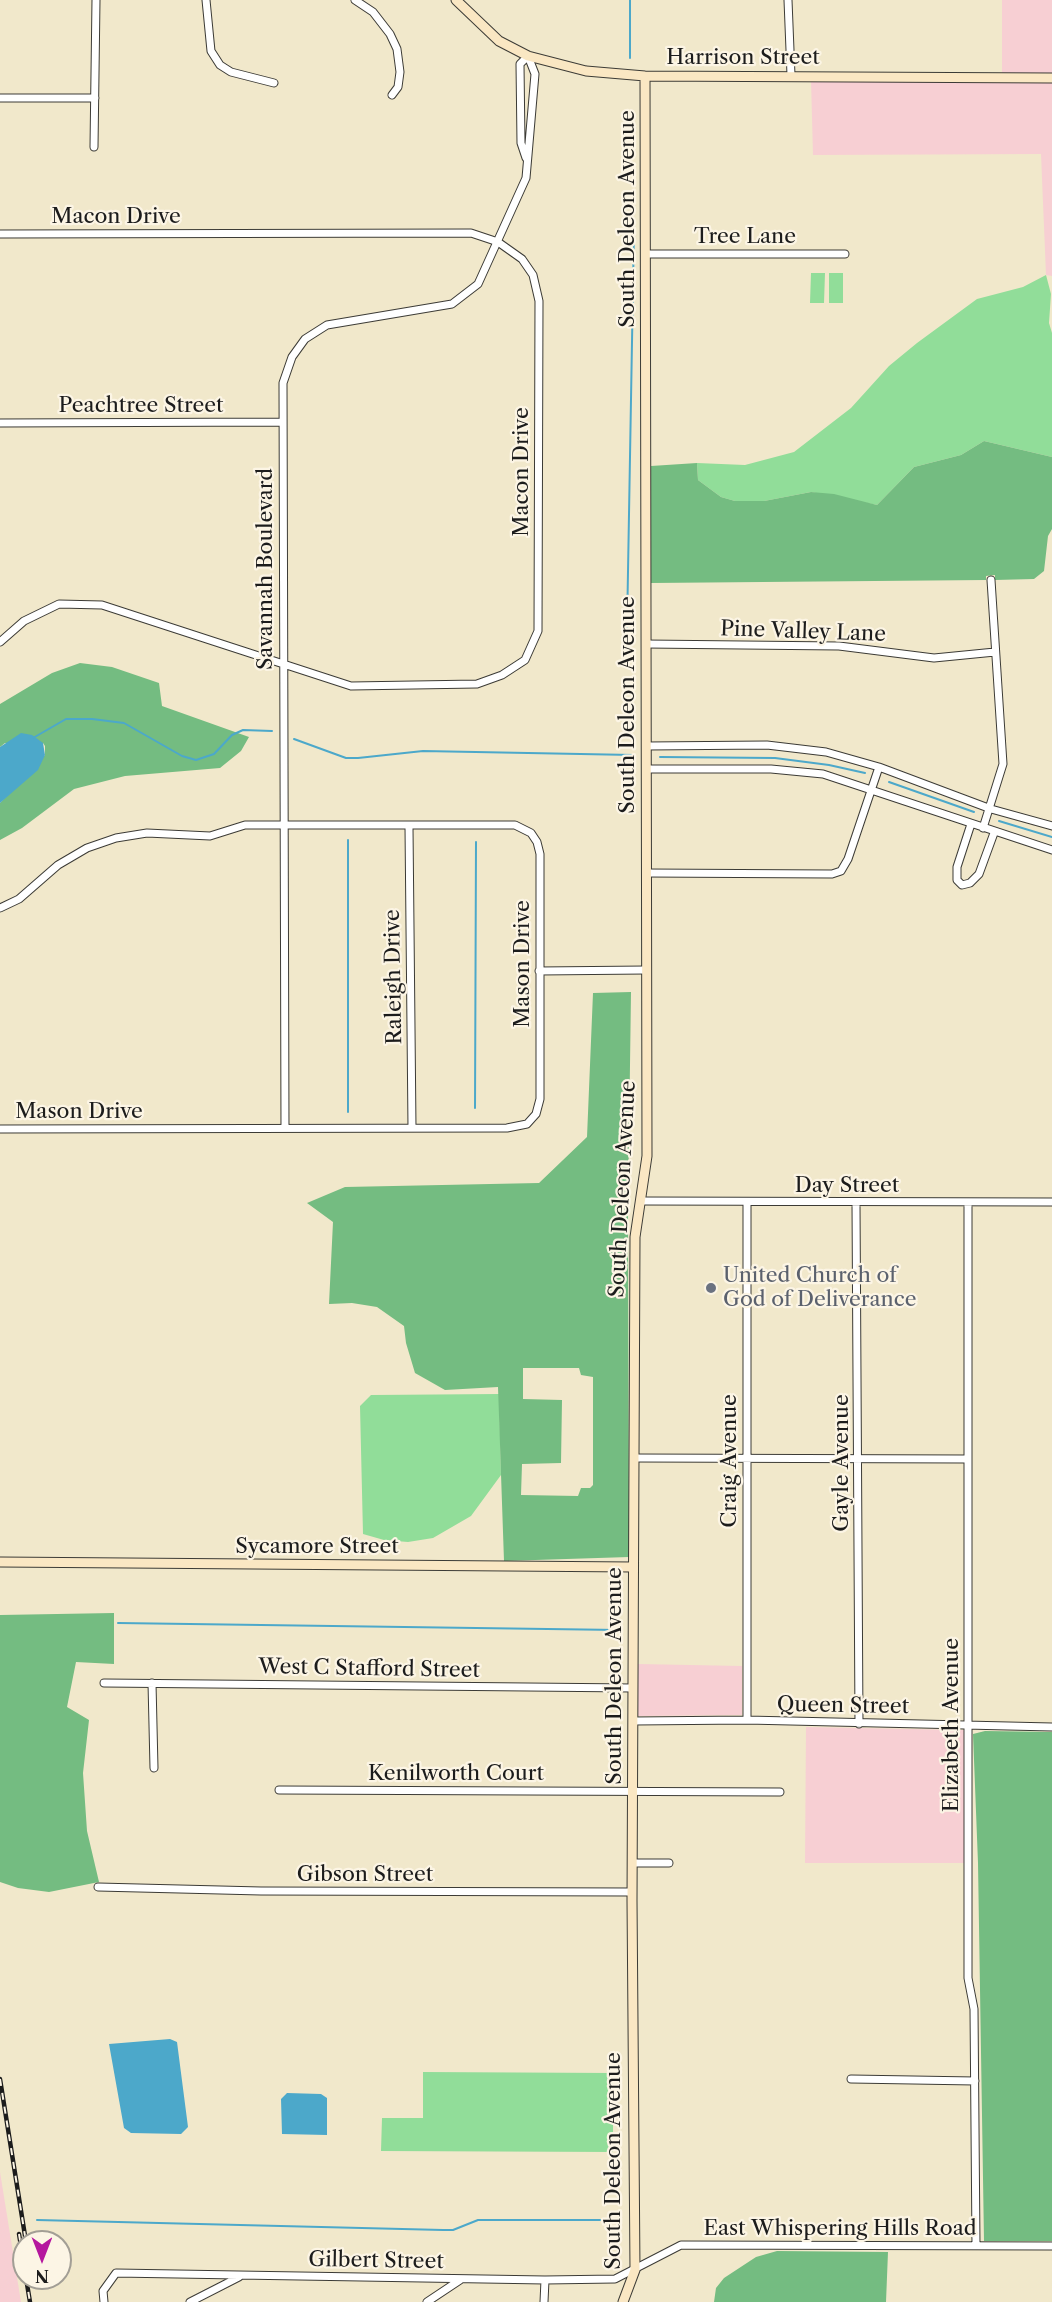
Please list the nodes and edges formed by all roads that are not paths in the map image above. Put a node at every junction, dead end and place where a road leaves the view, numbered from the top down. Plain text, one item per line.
1 (96, 0) edge
2 (206, 0) edge
3 (355, 0) edge
4 (456, 0) edge
5 (788, 0) edge
6 (528, 56) junction
7 (791, 75) junction
8 (645, 76) junction
9 (1052, 78) edge
10 (274, 83) dead end
11 (392, 94) dead end
12 (0, 98) edge
13 (95, 98) junction
14 (94, 147) dead end
15 (526, 158) junction
16 (0, 234) edge
17 (498, 242) junction
18 (646, 254) junction
19 (845, 254) dead end
20 (282, 422) junction
21 (0, 423) edge
22 (991, 580) dead end
23 (0, 642) edge
24 (646, 644) junction
25 (995, 652) junction
26 (283, 664) junction
27 (646, 746) junction
28 (879, 767) junction
29 (646, 769) junction
30 (872, 788) junction
31 (991, 809) junction
32 (971, 824) junction
33 (283, 826) junction
34 (1052, 826) edge
35 (409, 827) junction
36 (983, 828) junction
37 (994, 833) junction
38 (1052, 850) edge
39 (646, 873) junction
40 (0, 908) edge
41 (646, 970) junction
42 (539, 971) junction
43 (285, 1128) junction
44 (412, 1128) junction
45 (0, 1129) edge
46 (641, 1201) junction
47 (747, 1202) junction
48 (1052, 1202) edge
49 (856, 1203) junction
50 (968, 1203) junction
51 (635, 1458) junction
52 (746, 1458) junction
53 (858, 1459) junction
54 (967, 1459) junction
55 (0, 1562) edge
56 (633, 1567) junction
57 (104, 1683) dead end
58 (153, 1683) junction
59 (633, 1688) junction
60 (747, 1720) junction
61 (634, 1721) junction
62 (859, 1724) junction
63 (968, 1725) junction
64 (1052, 1727) edge
65 (154, 1768) dead end
66 (279, 1790) dead end
67 (634, 1790) junction
68 (780, 1792) dead end
69 (632, 1863) junction
70 (669, 1863) dead end
71 (98, 1887) dead end
72 (632, 1892) junction
73 (851, 2079) dead end
74 (975, 2081) junction
75 (976, 2246) junction
76 (1052, 2246) edge
77 (635, 2270) junction
78 (241, 2276) junction
79 (462, 2279) junction
80 (545, 2280) junction
81 (104, 2302) edge
82 (190, 2302) edge
83 (427, 2302) edge
84 (544, 2302) edge
85 (623, 2302) edge

1 - 13 street
2 - 10 street
3 - 11 street
4 - 6 street, Harrison Street
5 - 7 street
6 - 8 street, Harrison Street
6 - 15 street
6 - 15 street
7 - 8 street, Harrison Street
7 - 9 street, Harrison Street
8 - 18 street, South Deleon Avenue
12 - 13 street
13 - 14 street
15 - 17 street, Savannah Boulevard
16 - 17 street, Macon Drive
17 - 20 street, Savannah Boulevard
17 - 26 street, Macon Drive
18 - 19 street, Tree Lane
18 - 24 street, South Deleon Avenue
20 - 21 street, Peachtree Street
20 - 26 street, Savannah Boulevard
22 - 25 street
23 - 26 street, Macon Drive
24 - 25 street, Pine Valley Lane
24 - 27 street, South Deleon Avenue
25 - 31 street
26 - 33 street, Savannah Boulevard
27 - 28 street
27 - 29 street, South Deleon Avenue
28 - 30 street
28 - 31 street
29 - 30 street
29 - 39 street, South Deleon Avenue
30 - 32 street
30 - 39 street
31 - 34 street
31 - 36 street
32 - 36 street
32 - 37 street
33 - 35 street, Mason Drive
33 - 40 street, Mason Drive
33 - 43 street, Savannah Boulevard
35 - 42 street, Mason Drive
35 - 44 street, Raleigh Drive
36 - 37 street
37 - 38 street
39 - 41 street, South Deleon Avenue
41 - 42 street
41 - 46 street, South Deleon Avenue
42 - 44 street, Mason Drive
43 - 44 street, Mason Drive
43 - 45 street, Mason Drive
46 - 47 street, Day Street
46 - 51 street, South Deleon Avenue
47 - 49 street, Day Street
47 - 52 street, Craig Avenue
48 - 50 street, Day Street
49 - 50 street, Day Street
49 - 53 street, Gayle Avenue
50 - 54 street, Elizabeth Avenue
51 - 52 street
51 - 56 street, South Deleon Avenue
52 - 53 street
52 - 60 street, Craig Avenue
53 - 54 street
53 - 62 street, Gayle Avenue
54 - 63 street, Elizabeth Avenue
55 - 56 street, Sycamore Street
56 - 59 street, South Deleon Avenue
57 - 58 street, West C Stafford Street
58 - 59 street, West C Stafford Street
58 - 65 street
59 - 61 street, South Deleon Avenue
60 - 61 street, Queen Street
60 - 62 street, Queen Street
61 - 67 street, South Deleon Avenue
62 - 63 street, Queen Street
63 - 64 street, Queen Street
63 - 74 street, Elizabeth Avenue
66 - 67 street, Kenilworth Court
67 - 68 street, Kenilworth Court
67 - 69 street, South Deleon Avenue
69 - 70 street
69 - 72 street, South Deleon Avenue
71 - 72 street, Gibson Street
72 - 77 street, South Deleon Avenue
73 - 74 street
74 - 75 street, Elizabeth Avenue
75 - 76 street, East Whispering Hills Road
75 - 77 street, East Whispering Hills Road
77 - 80 street, Gilbert Street
77 - 85 street, South Deleon Avenue
78 - 79 street, Gilbert Street
78 - 81 street, Gilbert Street
78 - 82 street
79 - 80 street, Gilbert Street
79 - 83 street
80 - 84 street

